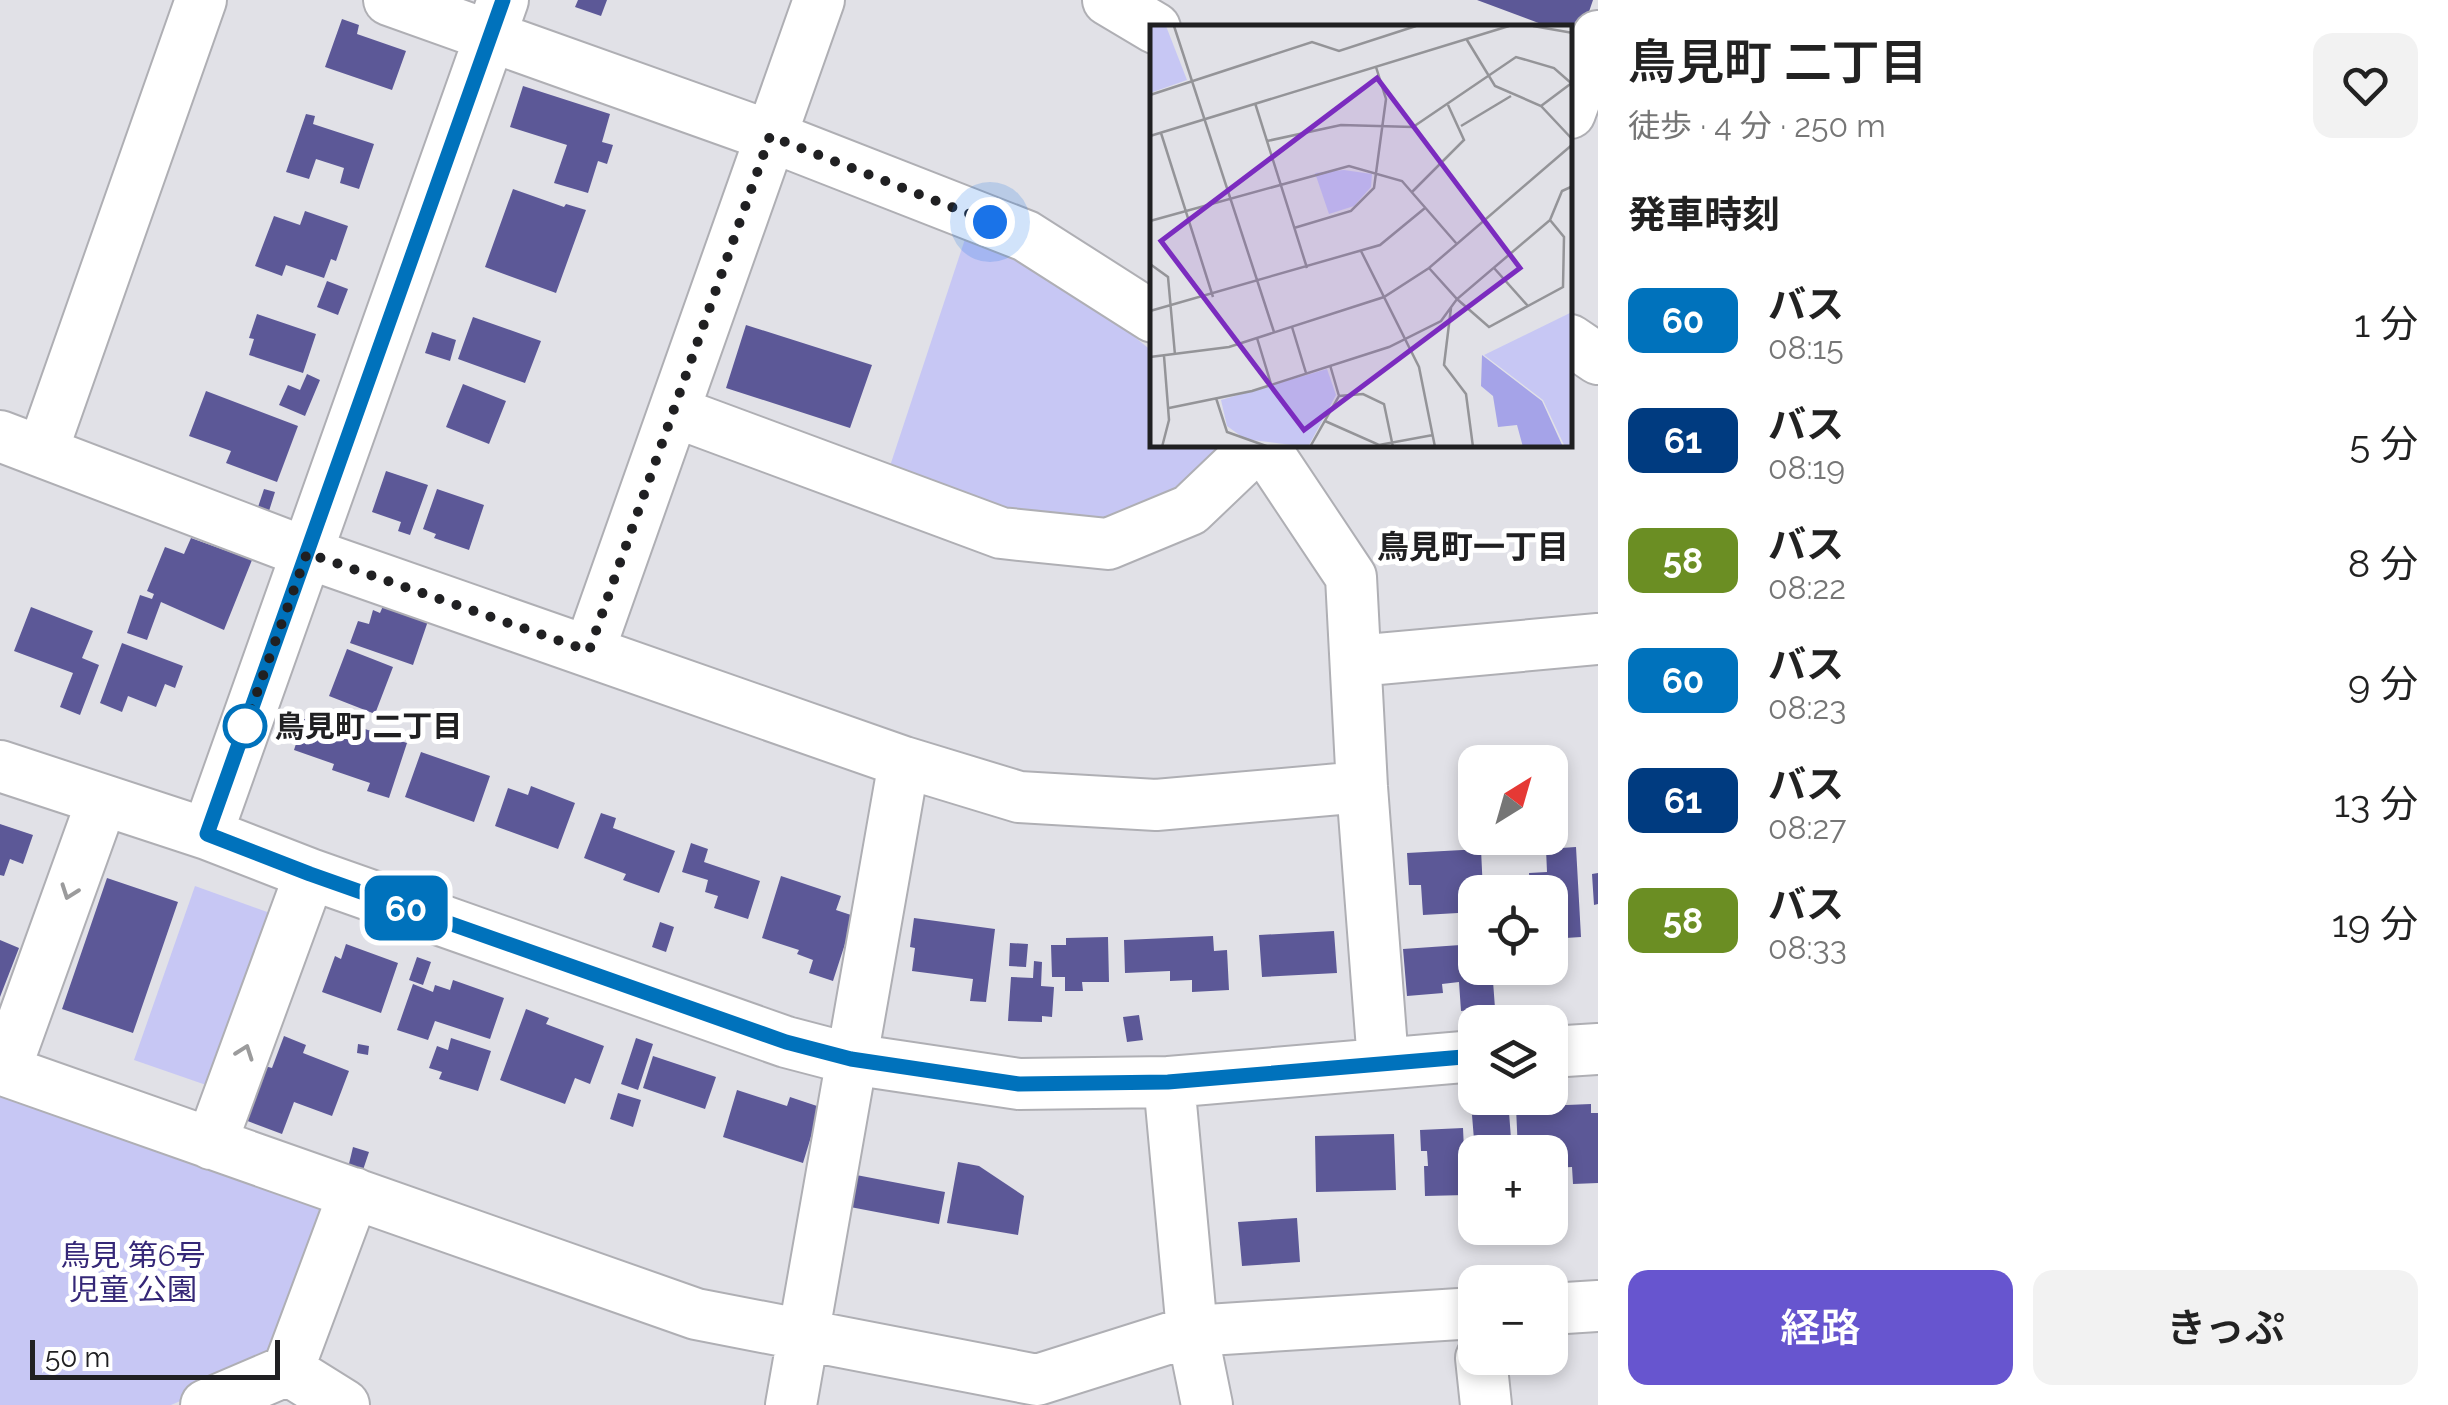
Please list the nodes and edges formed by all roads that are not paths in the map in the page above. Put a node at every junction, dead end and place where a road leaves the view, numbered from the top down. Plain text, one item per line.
1 (202, 0) edge
2 (389, 0) edge
3 (818, 0) edge
4 (1108, 0) edge
5 (497, 18) edge
6 (1150, 26) edge
7 (1598, 36) edge
8 (1573, 105) edge
9 (770, 136) junction
10 (1150, 315) edge
11 (1573, 342) edge
12 (1598, 359) edge
13 (675, 412) junction
14 (21, 444) edge
15 (1257, 448) edge
16 (1262, 448) edge
17 (307, 553) junction
18 (1598, 639) edge
19 (589, 651) junction
20 (1356, 661) junction
21 (904, 762) junction
22 (0, 766) edge
23 (1362, 788) junction
24 (102, 801) junction
25 (207, 834) junction
26 (310, 874) junction
27 (1598, 1048) edge
28 (1568, 1050) edge
29 (1458, 1057) edge
30 (851, 1059) junction
31 (1384, 1062) junction
32 (2, 1069) edge
33 (1168, 1082) junction
34 (211, 1144) junction
35 (354, 1192) junction
36 (1598, 1306) edge
37 (1568, 1308) edge
38 (1458, 1315) edge
39 (1192, 1330) junction
40 (804, 1337) junction
41 (1134, 1350) junction
42 (288, 1370) junction
43 (1483, 1375) edge
44 (206, 1405) edge
45 (344, 1405) edge
46 (791, 1405) edge
47 (1085, 1405) edge
48 (1208, 1405) edge
49 (1486, 1405) edge

1 - 14 street
2 - 5 street
3 - 9 street
4 - 6 street
5 - 9 street
5 - 17 street
7 - 8 street
9 - 10 street
9 - 13 street
11 - 12 street
13 - 15 street
13 - 19 street
14 - 17 street
16 - 20 street
17 - 19 street
17 - 25 street
18 - 20 street
19 - 21 street
20 - 23 street
21 - 23 street
21 - 30 street
22 - 24 street
23 - 31 street
24 - 25 street
24 -> 32 street
25 - 26 street
26 - 30 street
34 -> 26 street
27 - 28 street
29 - 31 street
30 - 33 street
30 - 40 street
31 - 33 street
32 - 34 street
33 - 39 street
34 - 35 street
35 - 40 street
35 - 42 street
36 - 37 street
38 - 39 street
39 - 41 street
39 - 48 street
40 - 41 street
40 - 46 street
41 - 47 street
42 - 44 street
42 - 45 street
43 - 49 street

